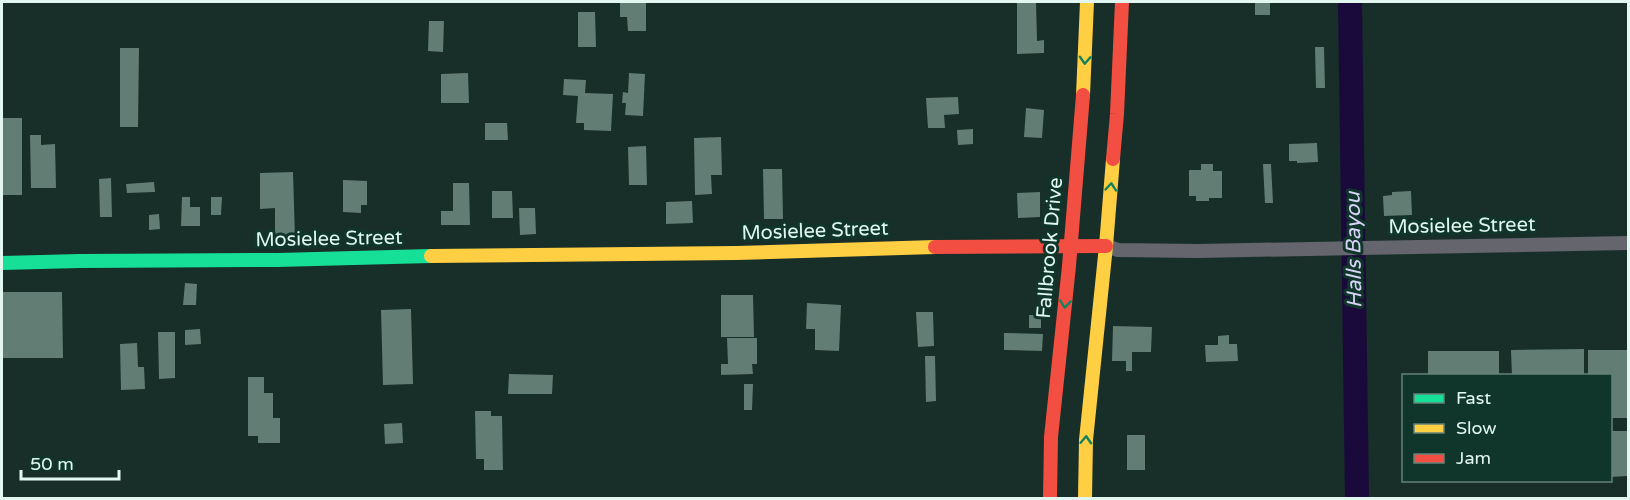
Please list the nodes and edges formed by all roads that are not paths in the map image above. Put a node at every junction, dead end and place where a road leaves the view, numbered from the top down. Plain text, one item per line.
1 (1087, 2) edge
2 (1122, 2) edge
3 (1629, 243) edge
4 (1070, 246) junction
5 (1106, 246) junction
6 (2, 264) edge
7 (1050, 498) edge
8 (1085, 498) edge

1 -> 4 street, Fallbrook Drive
5 -> 2 street
3 - 5 street, Mosielee Street
4 - 5 street, Mosielee Street
4 - 6 street, Mosielee Street
4 -> 7 street, Fallbrook Drive
8 -> 5 street

